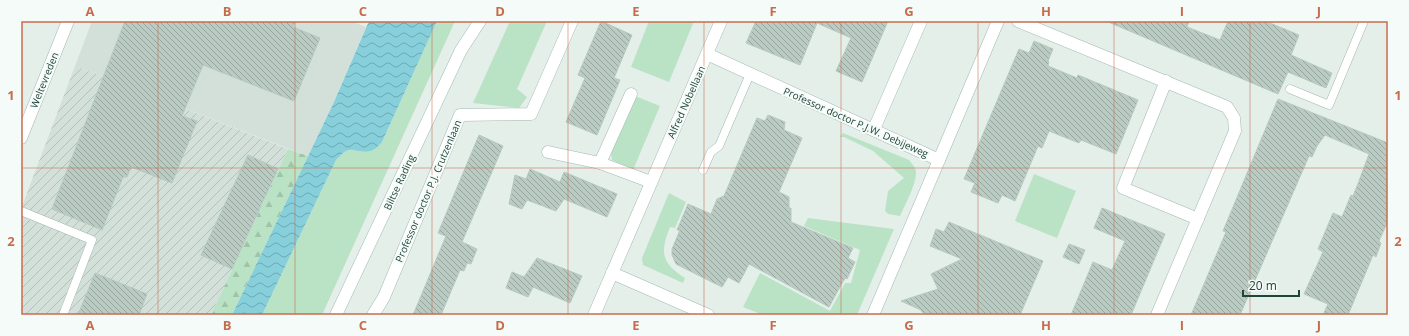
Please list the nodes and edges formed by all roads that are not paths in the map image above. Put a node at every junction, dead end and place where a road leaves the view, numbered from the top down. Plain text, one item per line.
1 (68, 21) edge
2 (469, 21) edge
3 (480, 21) edge
4 (572, 21) edge
5 (721, 21) edge
6 (921, 21) edge
7 (998, 21) edge
8 (1018, 21) edge
9 (1364, 21) edge
10 (461, 50) junction
11 (707, 54) junction
12 (750, 74) junction
13 (1166, 81) junction
14 (1290, 89) dead end
15 (631, 94) dead end
16 (874, 129) junction
17 (21, 138) edge
18 (548, 152) dead end
19 (939, 160) junction
20 (600, 163) junction
21 (703, 170) dead end
22 (651, 182) junction
23 (21, 211) edge
24 (1198, 219) junction
25 (612, 273) junction
26 (63, 315) edge
27 (336, 315) edge
28 (373, 315) edge
29 (594, 315) edge
30 (708, 315) edge
31 (873, 315) edge
32 (1158, 315) edge

1 - 17 street, Weltevreden
2 - 10 street, Biltse Rading
3 - 10 street, Biltse Rading
4 - 28 street, Professor doctor P.J. Crutzenlaan
5 - 11 street, Alfred Nobellaan
6 - 16 street
7 - 19 street
8 - 13 street
9 - 14 lane
10 - 27 street, Biltse Rading
11 - 12 street, Professor doctor P.J.W. Debijeweg
11 - 22 street, Alfred Nobellaan
12 - 16 street, Professor doctor P.J.W. Debijeweg
12 - 21 lane
13 - 24 street
13 - 24 street
15 - 20 street
16 - 19 street, Professor doctor P.J.W. Debijeweg
18 - 20 street
19 - 31 street, Professor doctor P.J.W. Debijeweg
20 - 22 street
22 - 25 street, Alfred Nobellaan
23 - 26 lane
24 - 32 street
25 - 29 street, Alfred Nobellaan
25 - 30 street

